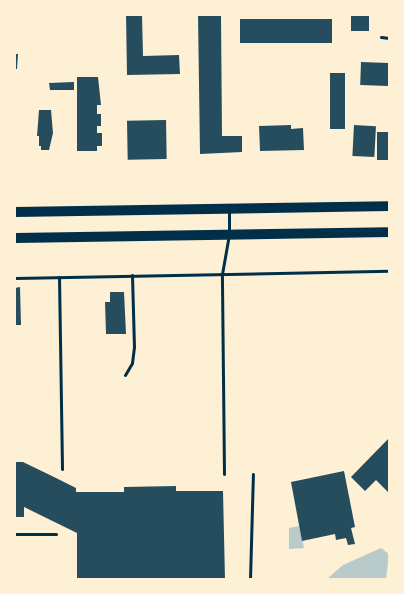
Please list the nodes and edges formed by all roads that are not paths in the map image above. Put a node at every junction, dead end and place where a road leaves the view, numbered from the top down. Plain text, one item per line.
1 (381, 37) dead end
2 (389, 38) edge
3 (389, 206) edge
4 (229, 208) junction
5 (15, 212) edge
6 (389, 232) edge
7 (229, 236) junction
8 (15, 238) edge
9 (389, 271) edge
10 (222, 274) junction
11 (132, 275) junction
12 (58, 277) junction
13 (15, 278) edge
14 (125, 375) dead end
15 (62, 469) dead end
16 (224, 474) dead end
17 (253, 474) dead end
18 (15, 534) edge
19 (56, 534) dead end
20 (250, 579) edge

1 - 2 lane
3 - 4 highway
4 - 5 highway
4 - 7 lane
6 - 7 highway
7 - 8 highway
7 - 10 lane
9 - 10 lane
10 - 11 lane
10 - 16 lane
11 - 12 lane
11 - 14 lane
12 - 13 lane
12 - 15 lane
17 - 20 lane
18 - 19 lane

